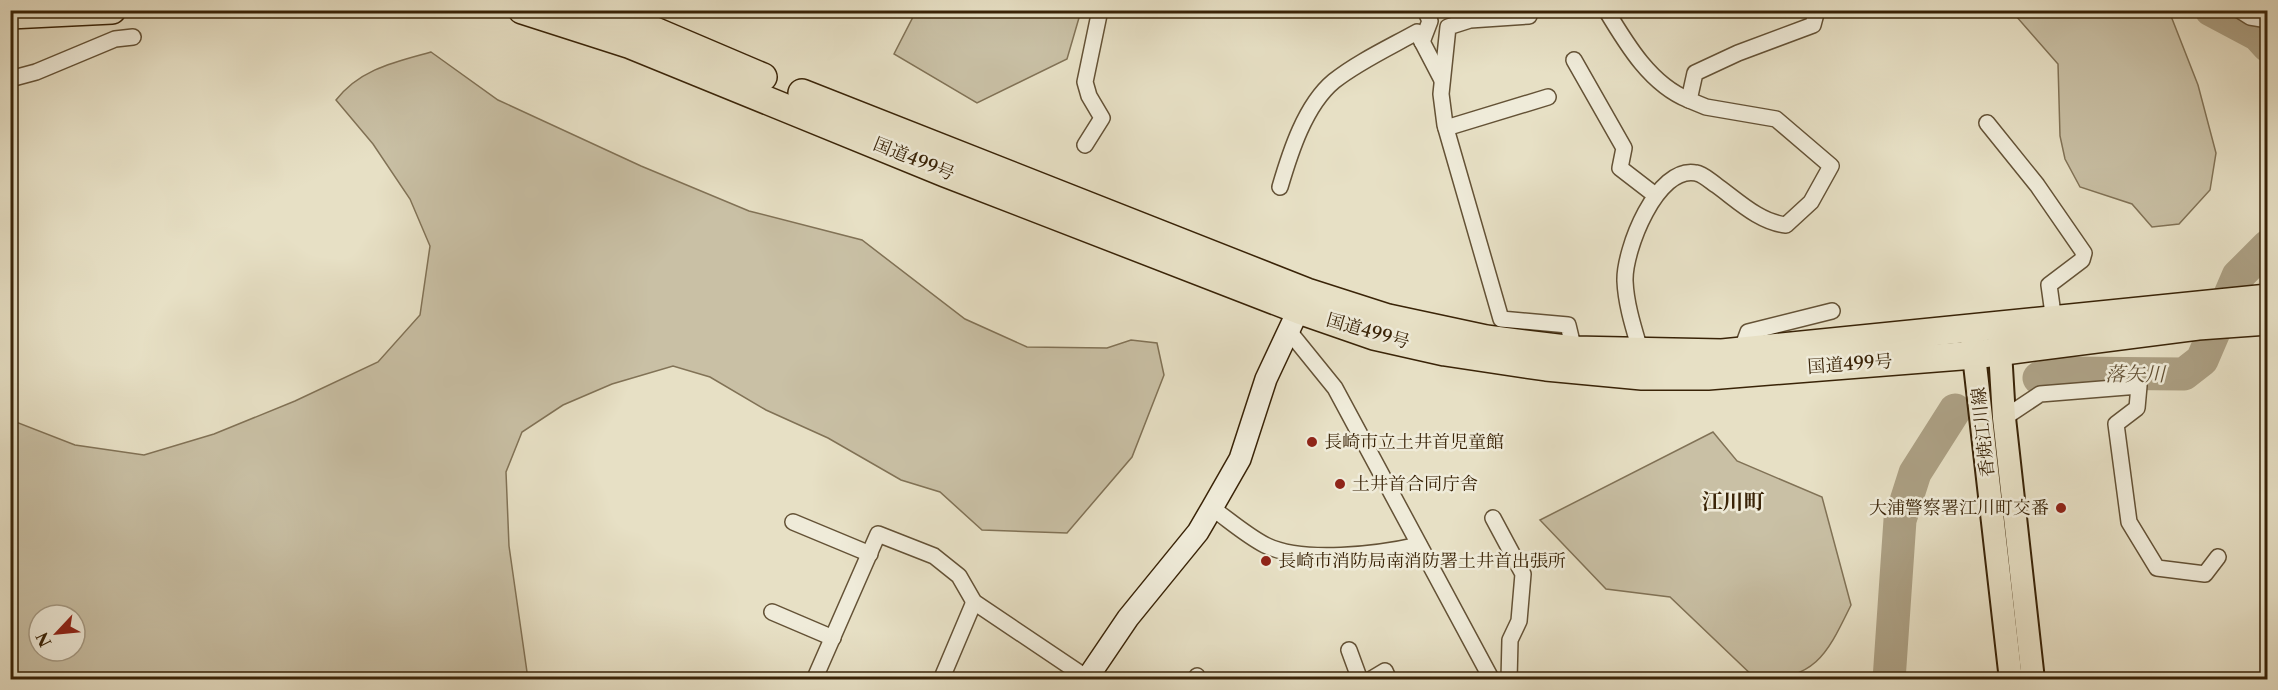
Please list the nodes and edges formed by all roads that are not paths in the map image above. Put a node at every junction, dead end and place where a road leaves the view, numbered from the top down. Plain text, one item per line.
1 (112, 10) edge
2 (522, 10) edge
3 (1100, 10) edge
4 (1425, 10) edge
5 (1529, 10) edge
6 (1606, 10) edge
7 (1817, 10) edge
8 (2239, 10) edge
9 (598, 11) edge
10 (10, 15) edge
11 (2268, 20) edge
12 (133, 37) dead end
13 (1422, 42) junction
14 (1574, 60) dead end
15 (10, 80) edge
16 (1442, 80) junction
17 (1548, 98) dead end
18 (1689, 100) junction
19 (1987, 123) dead end
20 (1446, 128) junction
21 (1085, 145) dead end
22 (1280, 187) dead end
23 (1655, 195) junction
24 (1298, 311) junction
25 (1832, 311) dead end
26 (2257, 311) edge
27 (2200, 316) junction
28 (2054, 321) junction
29 (1990, 344) junction
30 (1574, 350) junction
31 (1741, 351) junction
32 (1641, 353) junction
33 (2004, 418) junction
34 (1212, 508) junction
35 (1493, 518) dead end
36 (793, 522) dead end
37 (1419, 546) junction
38 (870, 554) junction
39 (2218, 557) dead end
40 (974, 602) junction
41 (772, 612) dead end
42 (832, 638) junction
43 (1349, 650) dead end
44 (1087, 679) edge
45 (814, 680) edge
46 (941, 680) edge
47 (1360, 680) edge
48 (1370, 680) edge
49 (1389, 680) edge
50 (1492, 680) edge
51 (1509, 680) edge
52 (2011, 680) edge
53 (2033, 680) edge

1 - 10 highway
2 - 24 highway, 国道499号
3 - 21 street
4 - 13 street
5 - 16 street
6 - 18 street
7 - 18 street
8 - 11 street
9 - 24 highway, 国道499号
12 - 15 street
13 - 16 street
13 - 22 street
14 - 23 street
16 - 20 street
17 - 20 street
18 - 23 street
19 - 28 street
20 - 30 street
23 - 32 street
24 - 29 highway, 国道499号
24 - 30 highway, 国道499号
24 - 34 street
24 - 37 street
25 - 31 street
26 - 27 highway, 国道499号
27 - 28 highway, 国道499号
27 - 29 highway, 国道499号
28 - 29 highway, 国道499号
29 - 31 highway, 国道499号
29 - 33 main road, 香焼江川線
29 - 52 main road, 香焼江川線
30 - 32 highway, 国道499号
31 - 32 highway, 国道499号
33 - 39 street
33 - 53 main road, 香焼江川線
34 - 37 street
34 - 44 street
35 - 51 street
36 - 38 street
37 - 50 street
38 - 40 street
38 - 42 street
40 - 44 street
40 - 46 street
41 - 42 street
42 - 45 street
43 - 47 street
48 - 49 street

